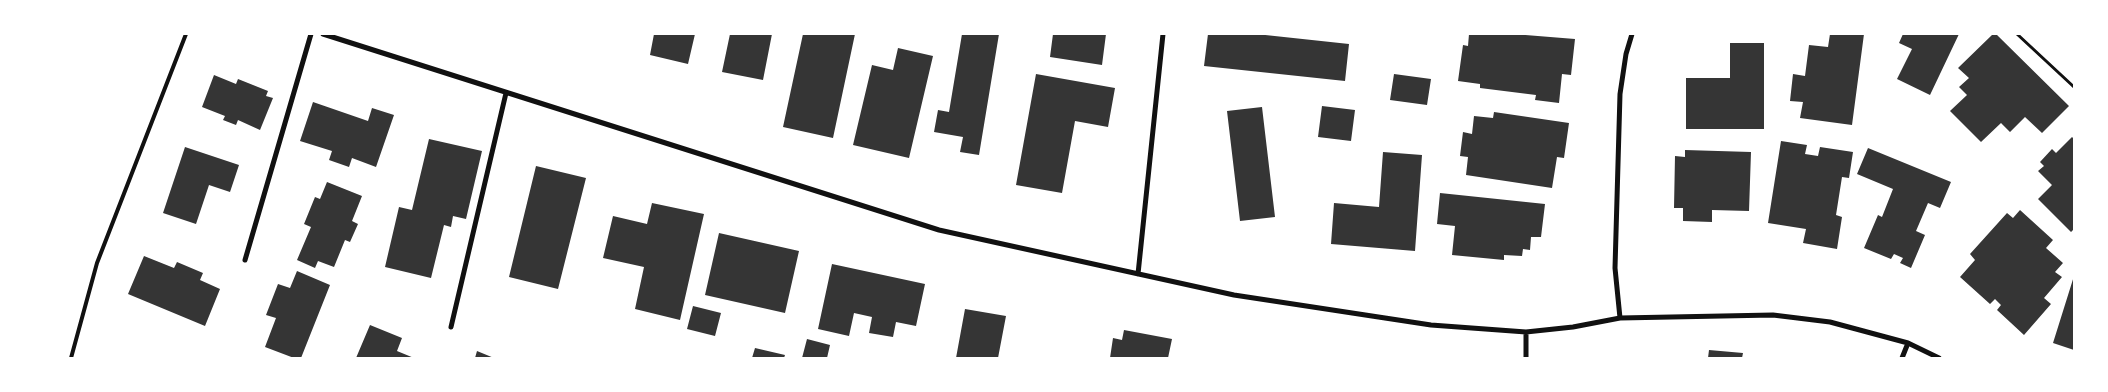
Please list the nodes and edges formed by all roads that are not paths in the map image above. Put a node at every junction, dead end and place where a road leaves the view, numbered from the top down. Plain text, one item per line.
1 (186, 34) edge
2 (311, 34) edge
3 (323, 34) edge
4 (1163, 34) edge
5 (1632, 34) edge
6 (506, 93) junction
7 (245, 260) dead end
8 (1138, 274) junction
9 (1620, 318) junction
10 (451, 327) dead end
11 (1526, 332) junction
12 (1908, 343) junction
13 (71, 358) edge
14 (1526, 358) edge
15 (1902, 358) edge
16 (1939, 358) edge

1 - 13 lane
2 - 7 street
3 - 6 street
4 - 8 street
5 - 9 street
6 - 8 street
6 - 10 street
8 - 11 street
9 - 11 street
9 - 12 street
11 - 14 street
12 - 15 street
12 - 16 street

